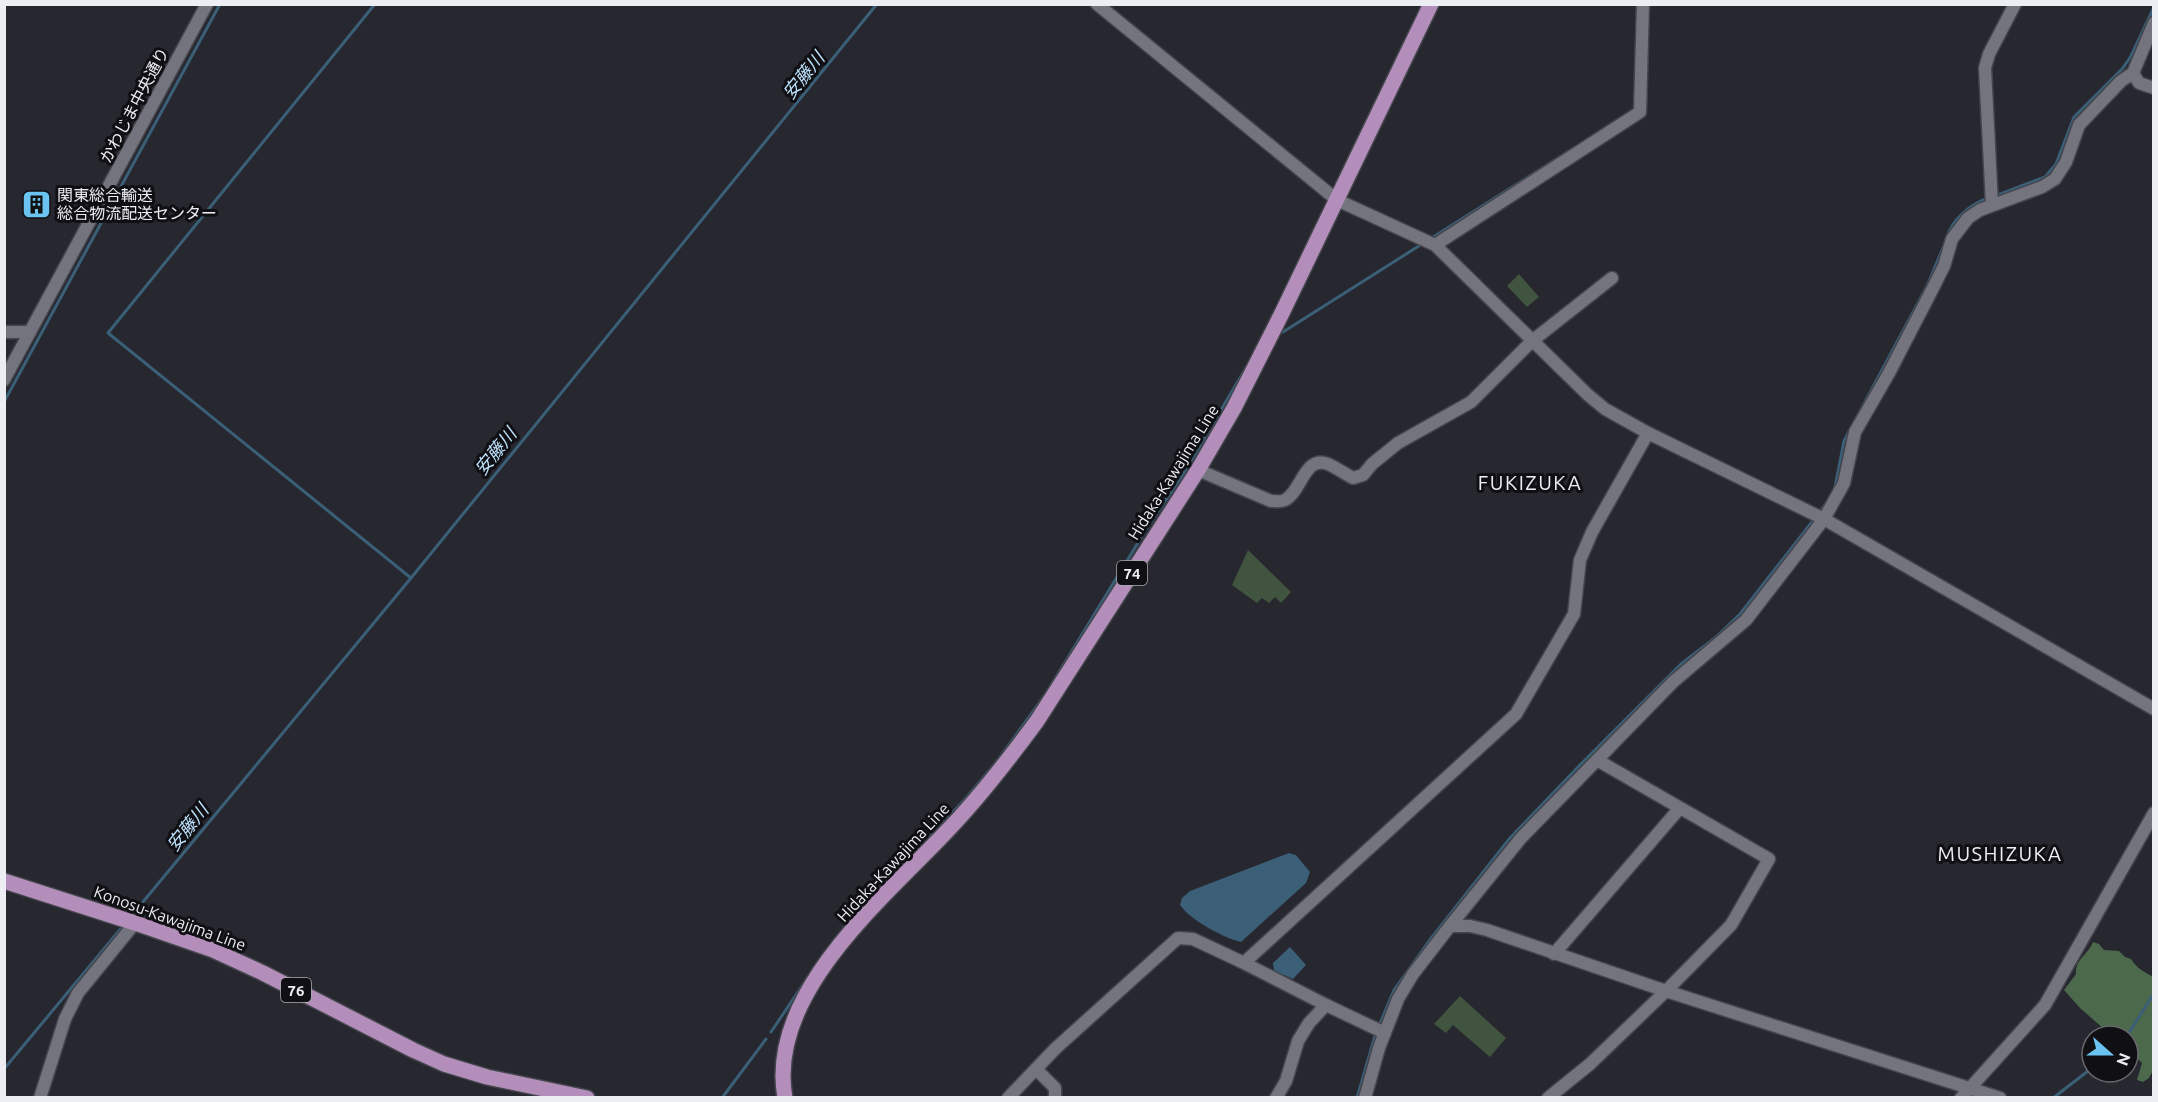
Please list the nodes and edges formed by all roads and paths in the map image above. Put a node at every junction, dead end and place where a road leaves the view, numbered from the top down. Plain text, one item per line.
1 (207, 4) edge
2 (1097, 4) edge
3 (1431, 4) edge
4 (1643, 4) edge
5 (2014, 4) edge
6 (2154, 23) edge
7 (2133, 74) junction
8 (2154, 88) edge
9 (1337, 200) junction
10 (1992, 205) junction
11 (1435, 245) junction
12 (1612, 278) dead end
13 (4, 332) edge
14 (30, 332) junction
15 (1532, 341) junction
16 (4, 380) edge
17 (1648, 433) junction
18 (1198, 470) junction
19 (1824, 519) junction
20 (2154, 709) edge
21 (1597, 760) junction
22 (1679, 809) junction
23 (2154, 813) edge
24 (4, 881) edge
25 (135, 923) junction
26 (1450, 926) junction
27 (1554, 954) junction
28 (1242, 962) junction
29 (1666, 991) junction
30 (1326, 1005) junction
31 (1385, 1033) junction
32 (1036, 1070) junction
33 (1970, 1087) junction
34 (40, 1098) edge
35 (587, 1098) edge
36 (785, 1098) edge
37 (1008, 1098) edge
38 (1054, 1098) edge
39 (1276, 1098) edge
40 (1365, 1098) edge
41 (1548, 1098) edge
42 (1961, 1098) edge
43 (2000, 1098) edge

1 - 14 street, かわじま中央通り
2 - 9 street
3 - 9 main road, Hidaka-Kawajima Line / 74
4 - 11 street
5 - 10 street
6 - 7 street
7 - 8 street
7 - 10 street
9 - 11 street
9 - 18 main road, Hidaka-Kawajima Line / 74
10 - 19 street
11 - 15 street
12 - 15 street
13 - 14 street
14 - 16 street, かわじま中央通り
15 - 17 street
15 - 18 street
17 - 19 street
17 - 28 street
18 - 36 main road, Hidaka-Kawajima Line / 74
19 - 20 street
19 - 21 street
21 - 22 street
21 - 26 street
22 - 27 street
22 - 29 street
23 - 33 street
24 - 25 main road, Konosu-Kawajima Line / 76
25 - 34 street
25 - 35 main road, Konosu-Kawajima Line / 76
26 - 27 street
26 - 31 street
27 - 29 street
28 - 30 street
28 - 32 street
29 - 33 street
29 - 41 street
30 - 31 street
30 - 39 street
31 - 40 street
32 - 37 street
32 - 38 street
33 - 42 street
33 - 43 street

